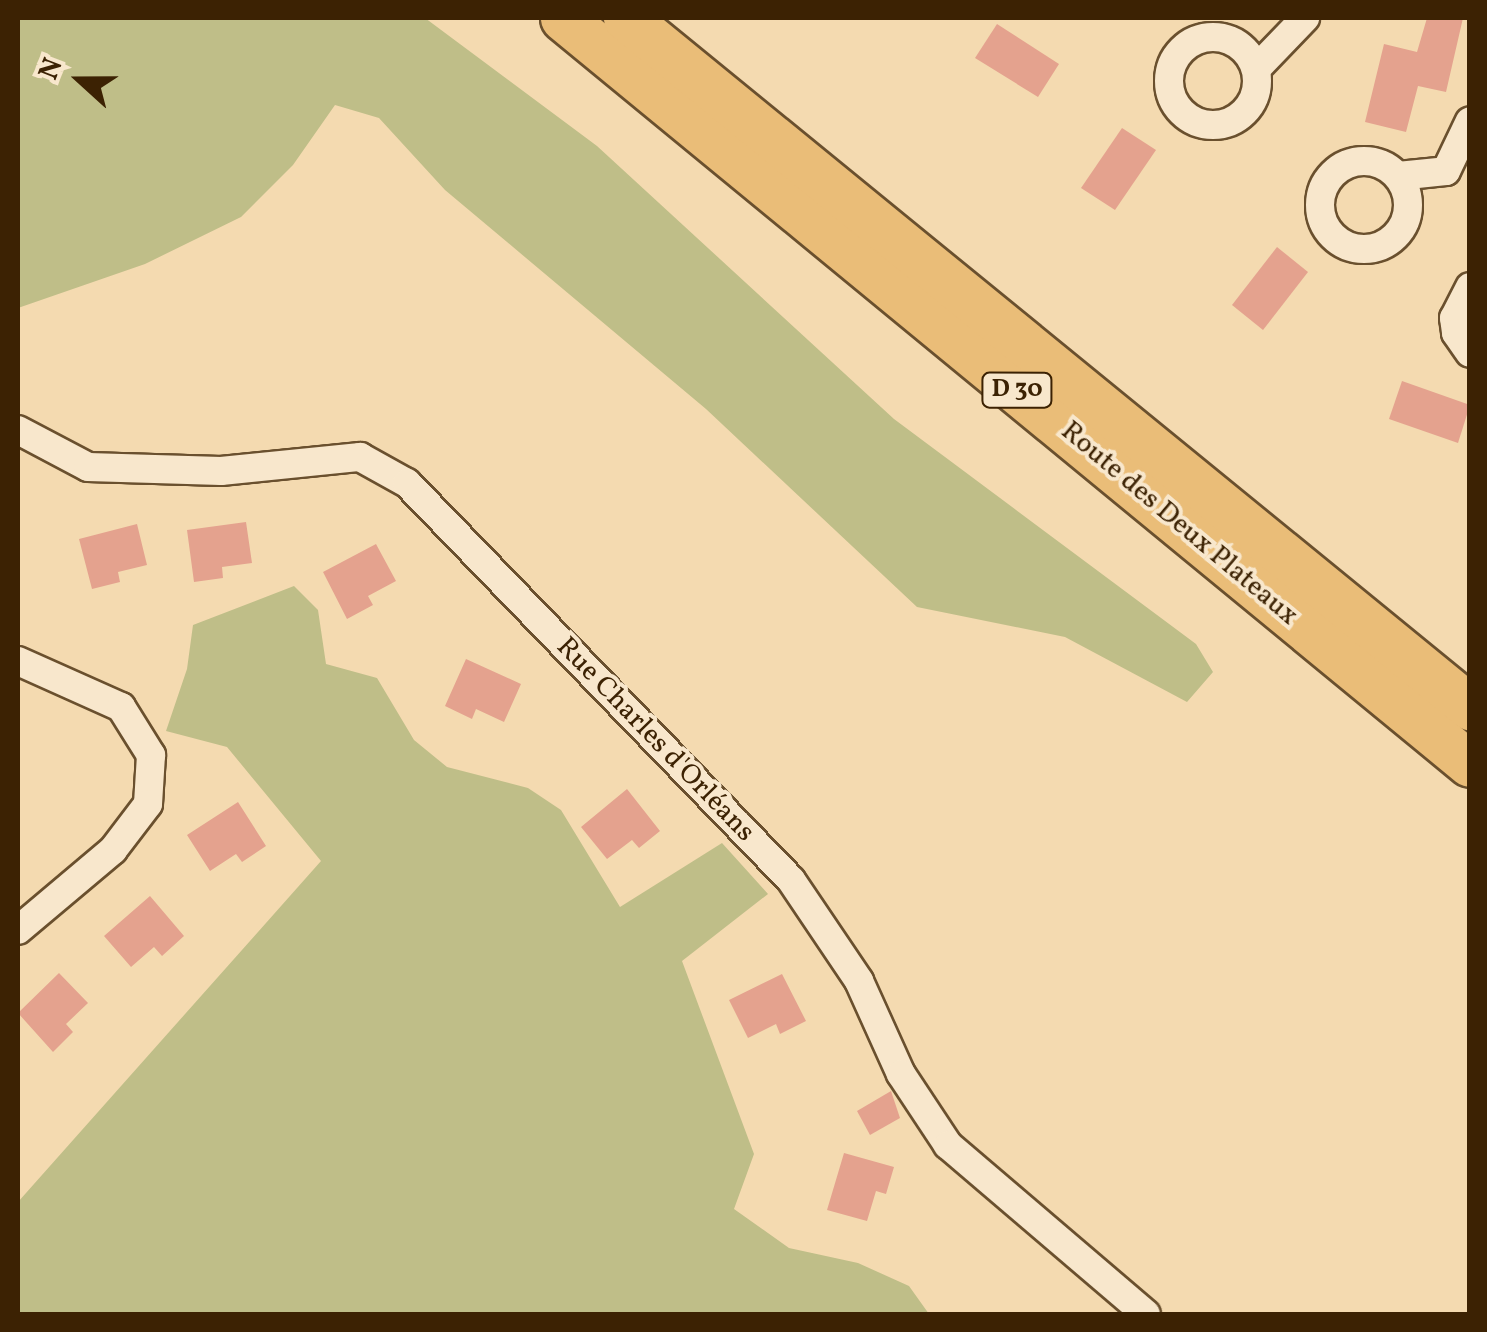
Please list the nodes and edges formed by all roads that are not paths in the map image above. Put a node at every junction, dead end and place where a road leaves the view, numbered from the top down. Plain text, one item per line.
1 (563, 18) edge
2 (626, 18) edge
3 (1305, 18) edge
4 (1256, 69) dead end
5 (1470, 121) edge
6 (1398, 176) dead end
7 (1470, 287) edge
8 (1470, 353) edge
9 (18, 430) edge
10 (18, 661) edge
11 (1470, 707) edge
12 (1470, 764) edge
13 (18, 930) edge
14 (1146, 1314) edge

1 - 12 main road, Route des Deux Plateaux / D 30
2 - 11 main road, Route des Deux Plateaux / D 30
3 - 4 street
5 - 6 street
7 - 8 street
9 - 14 street, Rue Charles d'Orléans
10 - 13 street

